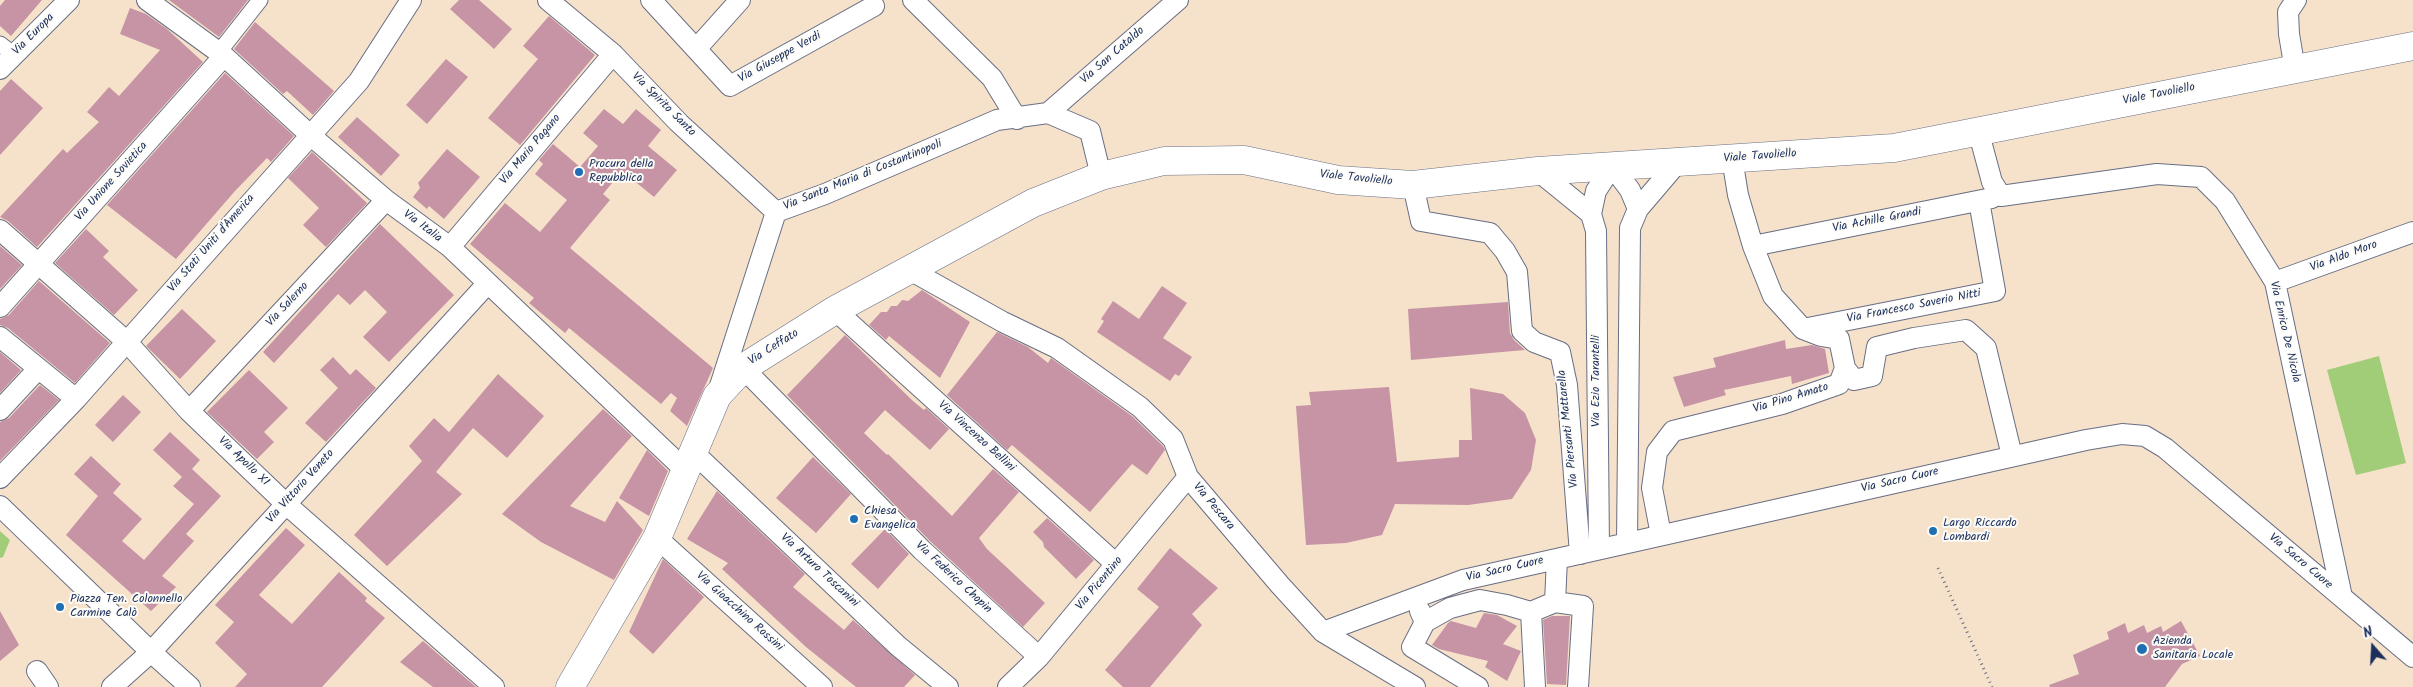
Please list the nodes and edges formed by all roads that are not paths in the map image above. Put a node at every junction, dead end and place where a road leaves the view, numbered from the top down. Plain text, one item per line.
1 (69, 0) edge
2 (147, 0) edge
3 (260, 0) edge
4 (411, 0) edge
5 (548, 0) edge
6 (651, 0) edge
7 (740, 0) edge
8 (913, 0) edge
9 (1178, 0) edge
10 (2296, 0) edge
11 (874, 6) dead end
12 (2413, 46) edge
13 (697, 48) junction
14 (7, 49) edge
15 (221, 54) junction
16 (612, 54) junction
17 (0, 69) edge
18 (2295, 70) junction
19 (1048, 113) junction
20 (1017, 119) junction
21 (1978, 130) junction
22 (309, 134) junction
23 (1732, 158) junction
24 (1678, 162) junction
25 (1612, 166) junction
26 (1538, 171) junction
27 (1102, 176) junction
28 (1413, 185) junction
29 (2001, 196) junction
30 (386, 200) junction
31 (1979, 201) junction
32 (1638, 209) junction
33 (776, 212) junction
34 (1591, 214) junction
35 (0, 230) edge
36 (2413, 232) edge
37 (1753, 246) junction
38 (450, 247) junction
39 (38, 266) junction
40 (910, 270) junction
41 (2275, 282) junction
42 (487, 284) junction
43 (0, 307) edge
44 (835, 310) junction
45 (1803, 329) junction
46 (0, 337) edge
47 (126, 342) junction
48 (743, 368) junction
49 (1845, 368) junction
50 (38, 369) junction
51 (717, 396) junction
52 (76, 399) junction
53 (0, 410) edge
54 (189, 411) junction
55 (2012, 456) junction
56 (688, 461) junction
57 (1188, 477) junction
58 (0, 478) edge
59 (286, 504) junction
60 (0, 506) edge
61 (1661, 535) junction
62 (657, 538) junction
63 (1627, 543) junction
64 (1589, 551) junction
65 (1557, 558) junction
66 (1116, 564) junction
67 (2342, 597) junction
68 (1413, 598) junction
69 (1555, 602) junction
70 (1531, 612) junction
71 (1425, 622) junction
72 (1323, 632) junction
73 (151, 652) junction
74 (2413, 656) edge
75 (1039, 657) junction
76 (112, 687) edge
77 (190, 687) edge
78 (494, 687) edge
79 (570, 687) edge
80 (822, 687) edge
81 (948, 687) edge
82 (1008, 687) edge
83 (1415, 687) edge
84 (1478, 687) edge
85 (1535, 687) edge
86 (1578, 687) edge

1 - 14 street, Via Europa
2 - 15 street, Via Italia
3 - 15 street
4 - 22 street, Via Stati Uniti d'America
5 - 16 street, Via Spirito Santo
6 - 13 street, Via Giuseppe Verdi
7 - 13 street
8 - 20 street
9 - 19 street, Via San Cataldo
10 - 18 street
11 - 13 street, Via Giuseppe Verdi
12 - 18 main road, Viale Tavoliello
14 - 17 street, Via Europa
15 - 22 street, Via Italia
15 - 39 street, Via Unione Sovietica
16 - 33 street, Via Spirito Santo
16 - 38 street, Via Mario Pagano
18 - 21 main road, Viale Tavoliello
19 - 20 street, Via Santa Maria di Costantinopoli
19 - 27 street
20 - 33 street, Via Santa Maria di Costantinopoli
21 - 23 main road, Viale Tavoliello
21 - 29 street
22 - 30 street, Via Italia
22 - 47 street, Via Stati Uniti d'America
23 - 24 main road, Viale Tavoliello
23 - 37 street
24 - 25 main road, Viale Tavoliello
24 - 32 street
25 - 26 main road, Viale Tavoliello
25 - 32 street
25 - 34 street, Via Ezio Tarantelli
26 - 28 main road, Viale Tavoliello
26 - 34 street
27 - 28 main road, Viale Tavoliello
27 - 40 main road, Via Ceffato
28 - 64 street, Via Piersanti Mattarella
29 - 31 street, Via Achille Grandi
29 - 41 street, Via Enrico De Nicola
30 - 38 street, Via Italia
30 - 54 street, Via Salerno
31 - 37 street, Via Achille Grandi
31 - 45 street, Via Francesco Saverio Nitti
32 - 63 street
33 - 51 street, Via Santa Maria di Costantinopoli
34 - 64 street, Via Ezio Tarantelli
35 - 39 street, Via Apollo XI
36 - 41 street, Via Aldo Moro
37 - 45 street
38 - 42 street, Via Italia
39 - 43 street, Via Unione Sovietica
39 - 47 street, Via Apollo XI
40 - 44 main road, Via Ceffato
40 - 57 street, Via Pescara
41 - 67 street, Via Enrico De Nicola
42 - 56 street, Via Italia
42 - 59 street, Via Vittorio Veneto
44 - 48 main road, Via Ceffato
44 - 66 street, Via Vincenzo Bellini
45 - 49 street
46 - 50 street
47 - 52 street, Via Stati Uniti d'America
47 - 54 street, Via Apollo XI
48 - 51 main road, Via Ceffato
48 - 75 street, Via Federico Chopin
49 - 55 street
49 - 61 street, Via Pino Amato
50 - 52 street
50 - 53 street
51 - 56 main road, Via Ceffato
52 - 58 street, Via Stati Uniti d'America
54 - 59 street, Via Apollo XI
55 - 61 street, Via Sacro Cuore
55 - 67 street, Via Sacro Cuore
56 - 62 main road, Via Ceffato
56 - 81 street, Via Arturo Toscanini
57 - 66 street, Via Picentino
57 - 72 street, Via Pescara
59 - 73 street, Via Vittorio Veneto
59 - 78 street, Via Apollo XI
60 - 73 street
61 - 63 street, Via Sacro Cuore
62 - 79 main road, Via Ceffato
62 - 80 street, Via Gioacchino Rossini
63 - 64 street, Via Sacro Cuore
64 - 65 street, Via Sacro Cuore
65 - 68 street, Via Sacro Cuore
65 - 69 street
66 - 75 street, Via Picentino
67 - 74 street, Via Sacro Cuore
68 - 71 street
68 - 72 street, Via Sacro Cuore
69 - 70 street
69 - 86 street
70 - 71 street
70 - 85 street
71 - 84 street
72 - 83 street, Via Pescara
73 - 76 street, Via Vittorio Veneto
73 - 77 street
75 - 82 street, Via Picentino

